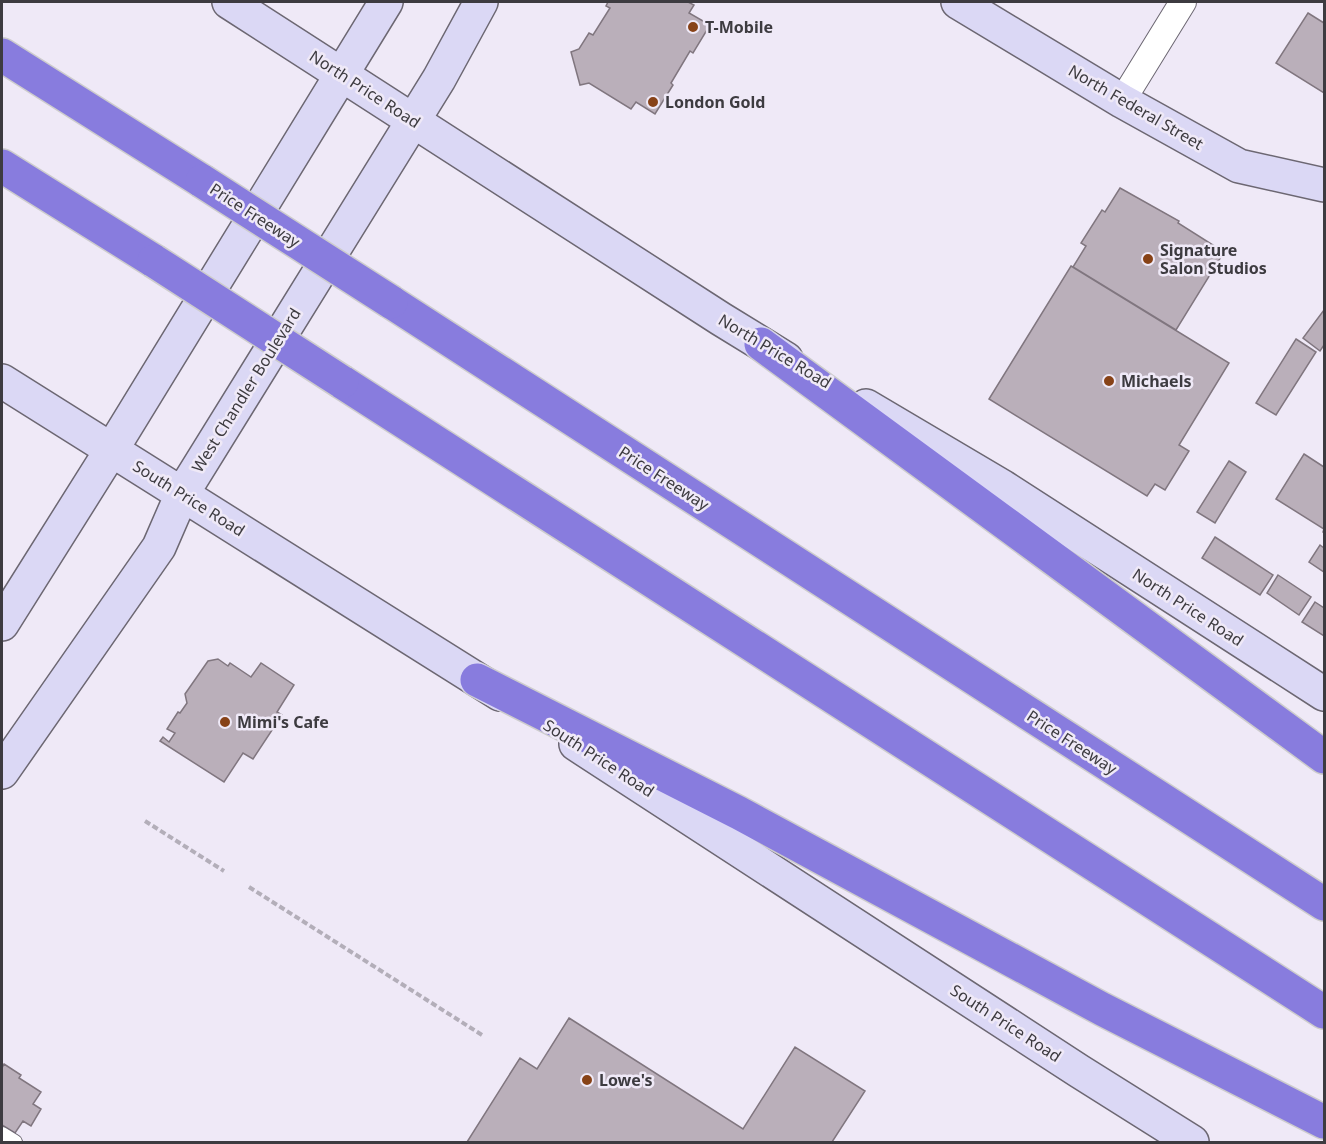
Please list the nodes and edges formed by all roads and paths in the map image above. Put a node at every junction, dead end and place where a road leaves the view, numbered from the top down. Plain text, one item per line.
1 (229, 2) edge
2 (386, 2) edge
3 (481, 2) edge
4 (958, 2) edge
5 (1183, 2) edge
6 (2, 55) edge
7 (341, 74) junction
8 (1122, 101) junction
9 (413, 120) junction
10 (2, 166) edge
11 (1324, 185) edge
12 (761, 344) junction
13 (2, 381) edge
14 (112, 449) junction
15 (182, 494) junction
16 (2, 624) edge
17 (477, 680) junction
18 (1324, 694) edge
19 (1324, 757) edge
20 (2, 772) edge
21 (145, 821) dead end
22 (224, 871) dead end
23 (249, 887) dead end
24 (1324, 904) edge
25 (1324, 1012) edge
26 (482, 1035) dead end
27 (1324, 1122) edge
28 (2, 1134) edge
29 (15, 1143) edge
30 (1192, 1143) edge

1 - 7 main road, North Price Road
2 - 7 main road
3 - 9 main road, West Chandler Boulevard
4 - 8 main road, North Federal Street
5 - 8 street
6 - 24 highway, Price Freeway, bridge
7 - 9 main road, North Price Road
7 - 14 main road
8 - 11 main road, North Federal Street
9 - 12 main road, North Price Road
9 - 15 main road, West Chandler Boulevard
10 - 25 highway, bridge
12 - 18 main road, North Price Road
12 - 19 highway
13 - 14 main road, South Price Road
14 - 15 main road, South Price Road
14 - 16 main road
15 - 17 main road, South Price Road
15 - 20 main road, West Chandler Boulevard
17 - 27 highway
17 - 30 main road, South Price Road
21 - 22 path
23 - 26 path
28 - 29 lane

